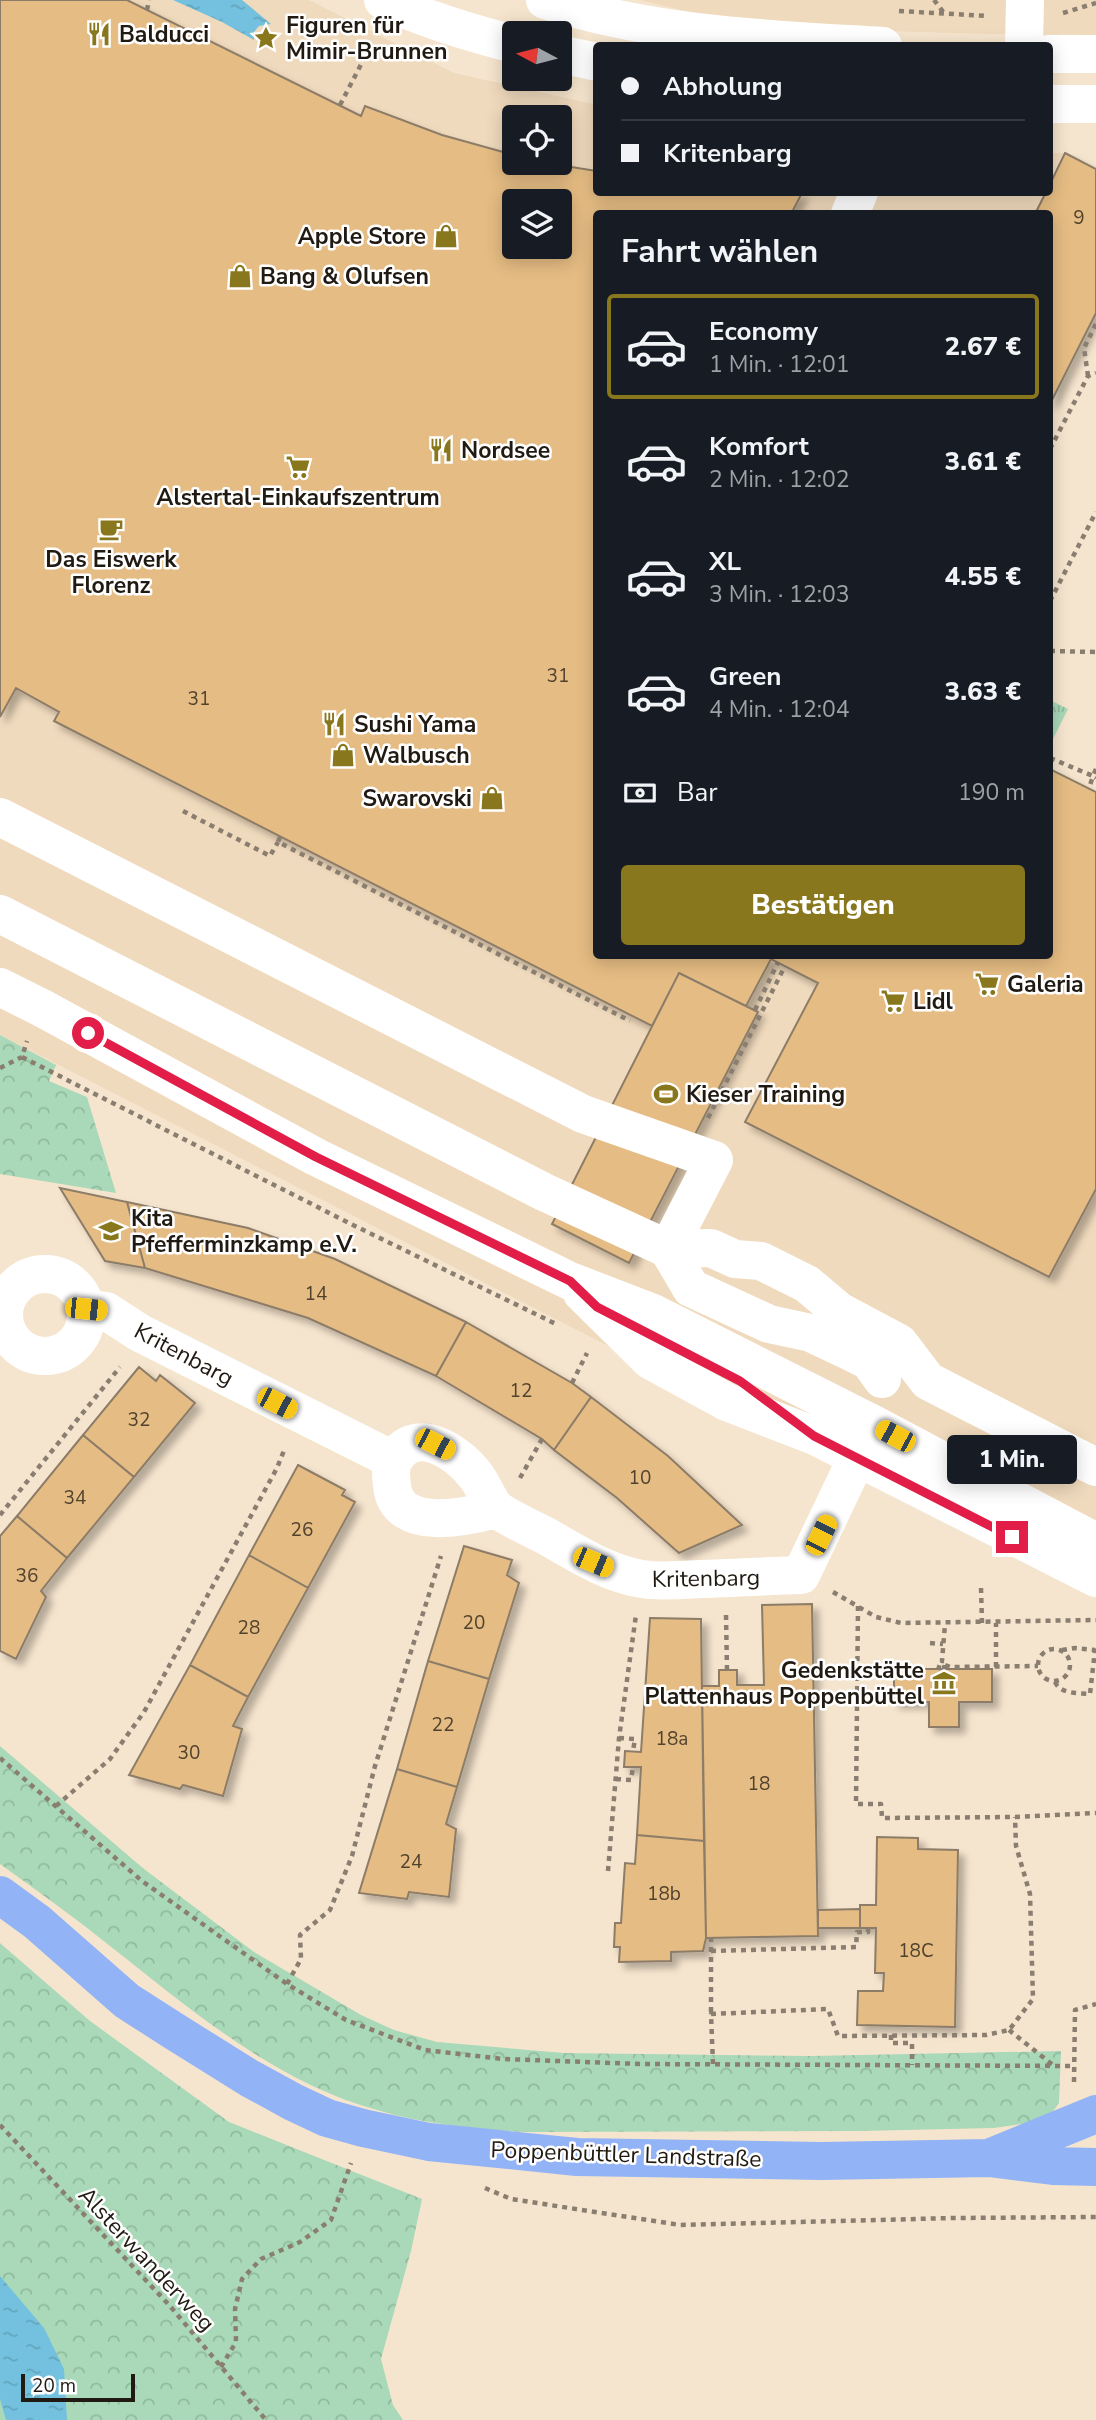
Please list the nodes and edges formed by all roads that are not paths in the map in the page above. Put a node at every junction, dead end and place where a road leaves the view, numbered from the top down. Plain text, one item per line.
1 (383, 0) edge
2 (545, 0) edge
3 (890, 28) edge
4 (502, 41) edge
5 (1053, 54) edge
6 (1096, 54) edge
7 (572, 57) edge
8 (593, 61) edge
9 (1053, 104) edge
10 (1096, 104) edge
11 (0, 817) edge
12 (0, 914) edge
13 (0, 987) edge
14 (668, 1250) junction
15 (86, 1309) dead end
16 (582, 1315) junction
17 (928, 1381) junction
18 (865, 1441) junction
19 (393, 1460) junction
20 (1096, 1467) edge
21 (496, 1509) junction
22 (1096, 1542) edge
23 (1096, 1578) edge
24 (0, 1895) edge
25 (1096, 2113) edge
26 (989, 2158) junction
27 (1096, 2167) edge

1 - 4 street
2 - 3 street
5 - 6 street
7 - 8 street
9 - 10 street
11 - 14 street
12 - 14 street
13 - 16 street
14 - 17 street
14 - 17 street
15 - 19 street, Kritenbarg
16 - 18 street
16 - 18 street
17 - 20 street
18 - 21 street, Kritenbarg
18 - 22 street
18 - 23 street
19 - 21 street, Kritenbarg
19 - 21 street
24 - 26 main road, Poppenbüttler Landstraße
25 - 26 main road, Poppenbüttler Landstraße
26 - 27 main road, Poppenbüttler Landstraße

